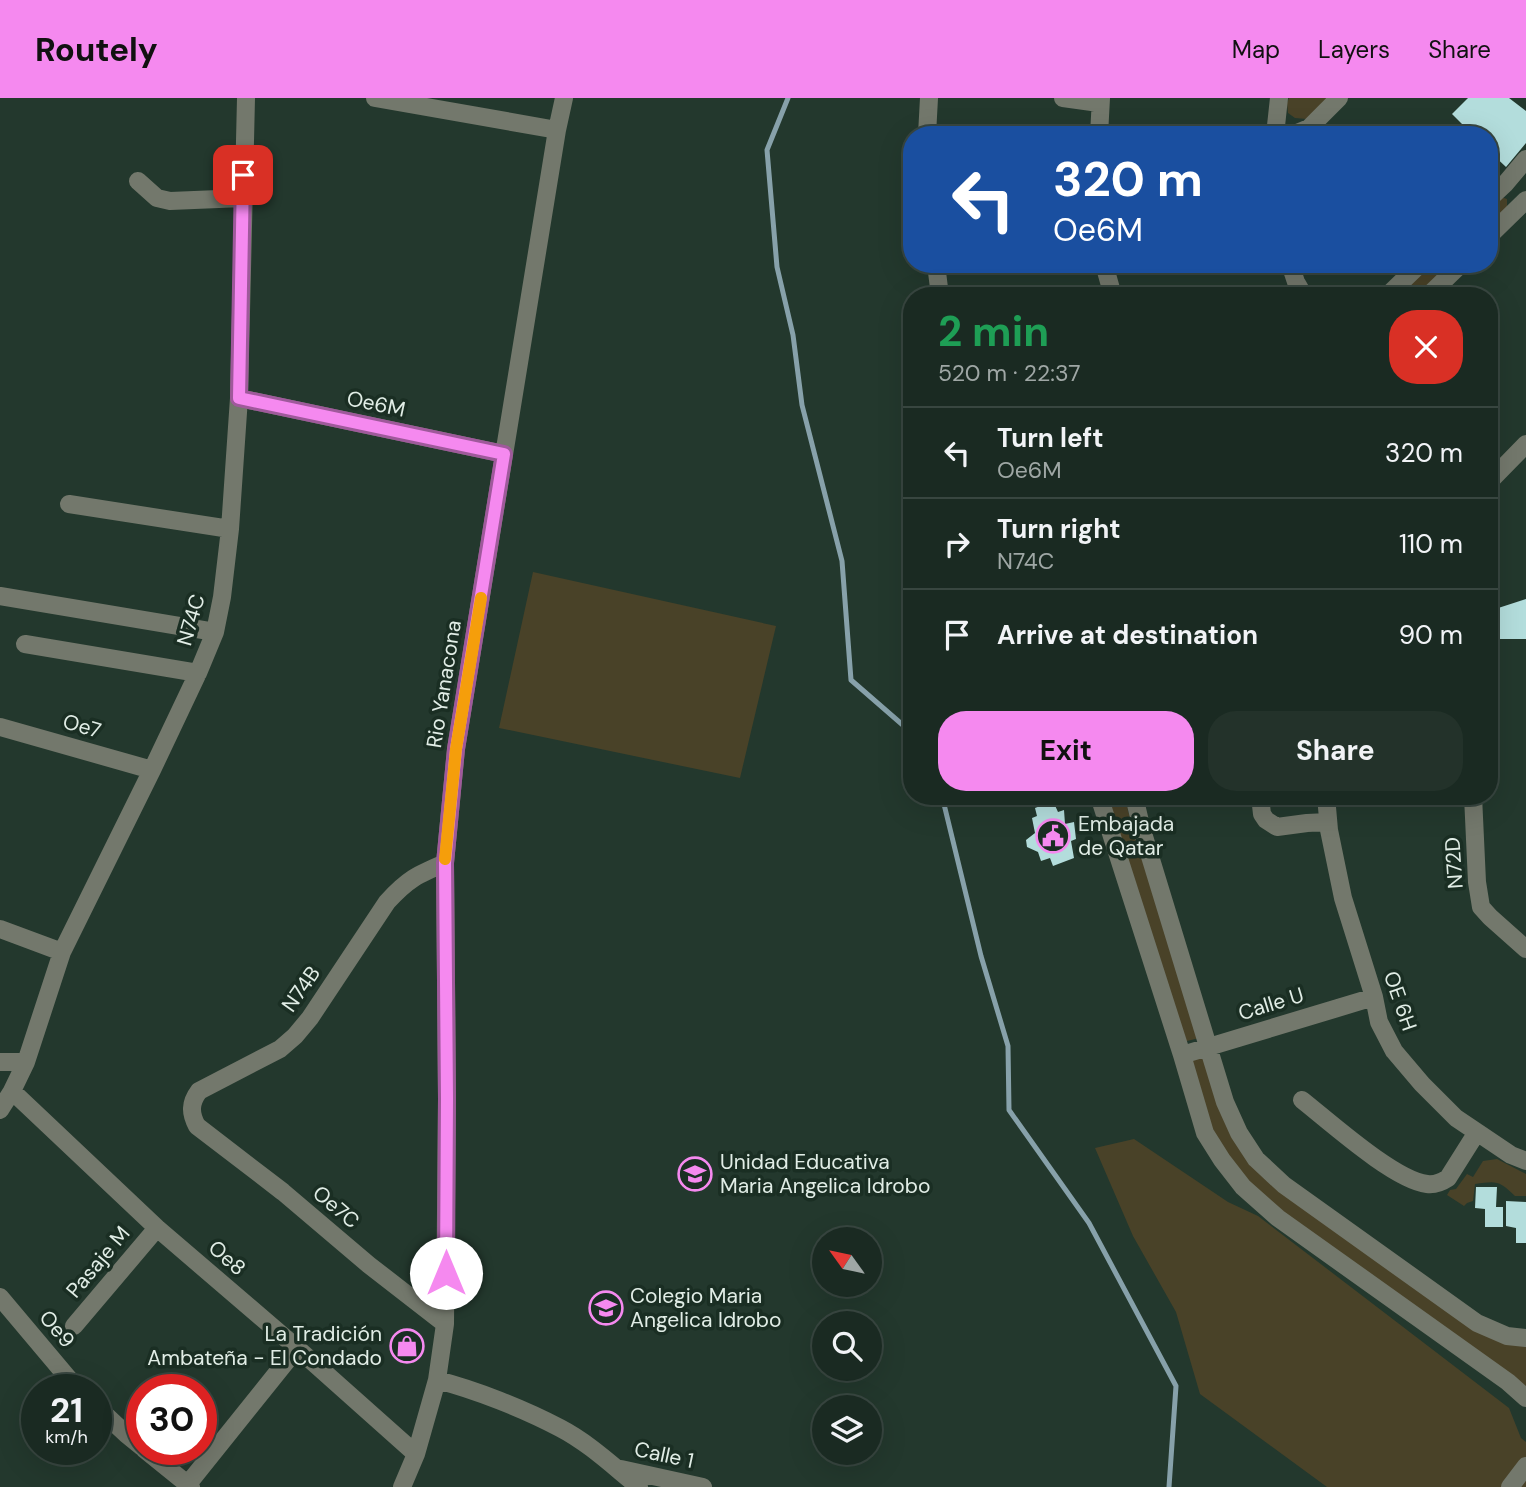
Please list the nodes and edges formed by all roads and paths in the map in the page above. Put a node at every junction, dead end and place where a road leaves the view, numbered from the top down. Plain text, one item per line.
1 (246, 98) edge
2 (375, 98) edge
3 (564, 98) edge
4 (929, 98) edge
5 (1063, 98) edge
6 (1279, 98) edge
7 (1339, 98) edge
8 (1100, 101) edge
9 (927, 126) edge
10 (1099, 126) edge
11 (1282, 126) edge
12 (1311, 126) edge
13 (557, 130) junction
14 (1526, 159) edge
15 (138, 181) dead end
16 (1505, 184) junction
17 (1498, 191) edge
18 (243, 198) junction
19 (1526, 201) edge
20 (1498, 227) edge
21 (1411, 273) edge
22 (1452, 273) edge
23 (1396, 287) edge
24 (1438, 287) edge
25 (239, 398) junction
26 (1526, 444) edge
27 (504, 454) junction
28 (1498, 473) edge
29 (69, 504) dead end
30 (230, 529) junction
31 (0, 596) edge
32 (215, 632) junction
33 (25, 644) dead end
34 (198, 673) junction
35 (0, 727) edge
36 (152, 770) junction
37 (1102, 805) edge
38 (1136, 805) edge
39 (1262, 805) edge
40 (1326, 805) edge
41 (1473, 805) edge
42 (1328, 822) junction
43 (445, 863) junction
44 (0, 929) edge
45 (1523, 944) edge
46 (62, 952) junction
47 (1374, 997) junction
48 (1208, 1046) junction
49 (1182, 1055) junction
50 (0, 1062) edge
51 (26, 1062) junction
52 (12, 1091) junction
53 (1302, 1100) dead end
54 (0, 1111) edge
55 (197, 1126) joint
56 (1477, 1132) junction
57 (1526, 1161) edge
58 (157, 1228) junction
59 (0, 1297) edge
60 (445, 1324) junction
61 (74, 1326) dead end
62 (1526, 1338) edge
63 (297, 1348) junction
64 (65, 1374) edge
65 (437, 1380) junction
66 (1526, 1398) edge
67 (112, 1421) edge
68 (126, 1434) edge
69 (416, 1454) junction
70 (164, 1465) edge
71 (1526, 1466) edge
72 (616, 1468) junction
73 (189, 1486) edge
74 (405, 1486) edge
75 (639, 1487) edge
76 (703, 1487) edge
77 (1510, 1487) edge

1 - 18 street, N74C
2 - 13 street
3 - 13 street, Rio Yanacona
4 - 9 street
5 - 8 street
6 - 11 street
7 - 12 street
8 - 10 street
13 - 27 street, Rio Yanacona
14 - 16 street
15 - 18 street
16 - 17 street
16 - 19 street
18 - 25 street, N74C
19 - 20 street
21 - 23 street
22 - 24 street
25 - 27 street, Oe6M
25 - 30 street, N74C
26 - 28 street
27 - 43 street, Rio Yanacona
29 - 30 street
30 - 32 street, N74C
31 - 32 street
32 - 34 street, N74C
33 - 34 street
34 - 36 street, N74C
35 - 36 street, Oe7
36 - 46 street, N74C
37 - 49 street
38 - 48 street
39 - 42 street
40 - 42 street, OE 6H
41 - 45 street, N72D
42 - 47 street, OE 6H
43 - 55 street, N74B
43 - 60 street, Rio Yanacona
44 - 46 street
46 - 51 street, N74C
47 - 48 street, Calle U
47 - 56 street, OE 6H
48 - 49 street, Calle U
48 - 62 street
49 - 66 street
50 - 51 street
51 - 52 street, N74C
52 - 54 street, N74C
52 - 58 street, Oe8
53 - 56 street
55 - 60 street, Oe7C
56 - 57 street, OE 6H
58 - 61 street, Pasaje M
58 - 63 street, Oe8
59 - 64 street, Oe9
60 - 65 street, Rio Yanacona
63 - 69 street, Oe8
63 - 73 street
65 - 69 street, Rio Yanacona
65 - 72 street
67 - 68 street
69 - 74 street, Rio Yanacona
70 - 73 street
71 - 77 street
72 - 75 street
72 - 76 street, Calle 1

